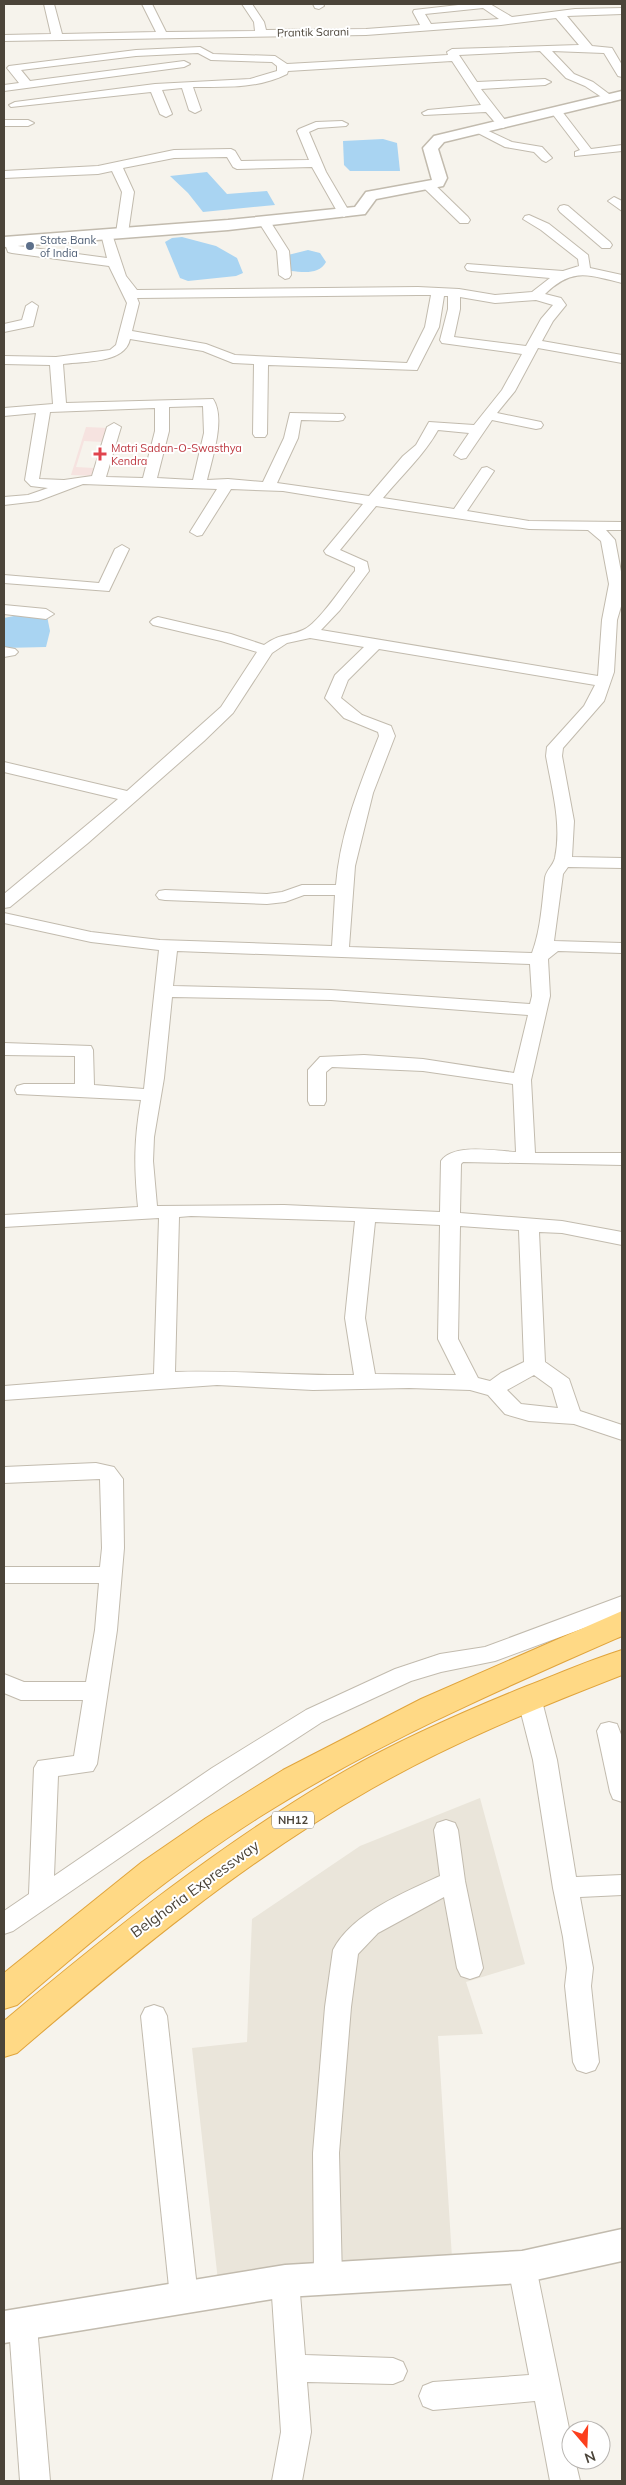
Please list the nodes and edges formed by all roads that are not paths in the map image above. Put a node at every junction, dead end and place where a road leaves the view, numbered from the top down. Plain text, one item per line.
1 (49, 4) edge
2 (147, 4) edge
3 (247, 4) edge
4 (488, 4) edge
5 (576, 4) edge
6 (454, 8) junction
7 (622, 11) edge
8 (588, 12) junction
9 (559, 14) junction
10 (510, 21) junction
11 (467, 24) junction
12 (4, 26) edge
13 (427, 27) junction
14 (261, 33) junction
15 (162, 34) junction
16 (95, 35) junction
17 (57, 37) junction
18 (6, 38) edge
19 (543, 48) junction
20 (588, 48) junction
21 (102, 57) junction
22 (454, 58) junction
23 (184, 64) dead end
24 (282, 68) junction
25 (622, 74) edge
26 (545, 82) dead end
27 (26, 84) junction
28 (186, 84) junction
29 (473, 86) junction
30 (155, 87) junction
31 (4, 88) edge
32 (616, 97) edge
33 (4, 99) edge
34 (15, 105) junction
35 (488, 108) junction
36 (195, 110) dead end
37 (557, 112) junction
38 (428, 113) dead end
39 (37, 114) dead end
40 (166, 114) dead end
41 (4, 123) edge
42 (28, 123) dead end
43 (342, 124) dead end
44 (503, 125) junction
45 (480, 130) junction
46 (622, 148) edge
47 (546, 158) dead end
48 (316, 163) junction
49 (115, 165) junction
50 (4, 175) edge
51 (429, 186) junction
52 (564, 209) dead end
53 (344, 213) junction
54 (529, 219) dead end
55 (464, 220) dead end
56 (264, 221) junction
57 (115, 233) junction
58 (7, 242) edge
59 (622, 243) edge
60 (606, 245) junction
61 (576, 249) junction
62 (115, 263) junction
63 (471, 267) dead end
64 (580, 270) junction
65 (285, 275) dead end
66 (563, 275) junction
67 (622, 279) edge
68 (129, 292) junction
69 (446, 292) junction
70 (536, 296) junction
71 (32, 306) dead end
72 (4, 328) edge
73 (125, 334) junction
74 (533, 347) junction
75 (622, 359) edge
76 (4, 360) edge
77 (56, 361) junction
78 (261, 361) junction
79 (162, 403) junction
80 (60, 407) junction
81 (44, 408) junction
82 (4, 412) edge
83 (489, 415) junction
84 (338, 417) dead end
85 (536, 425) dead end
86 (114, 428) dead end
87 (479, 430) junction
88 (260, 434) dead end
89 (461, 455) dead end
90 (487, 471) dead end
91 (98, 479) junction
92 (150, 480) junction
93 (199, 483) junction
94 (228, 483) junction
95 (63, 484) junction
96 (268, 486) junction
97 (374, 500) junction
98 (4, 501) edge
99 (458, 514) junction
100 (590, 524) junction
101 (622, 526) edge
102 (198, 532) dead end
103 (122, 550) dead end
104 (4, 579) edge
105 (619, 599) edge
106 (4, 610) edge
107 (46, 614) dead end
108 (158, 622) dead end
109 (310, 633) junction
110 (376, 644) junction
111 (266, 650) junction
112 (604, 682) junction
113 (4, 767) edge
114 (130, 797) junction
115 (562, 862) junction
116 (622, 863) edge
117 (344, 890) junction
118 (165, 894) dead end
119 (4, 903) edge
120 (4, 918) edge
121 (169, 945) junction
122 (622, 948) edge
123 (340, 952) junction
124 (539, 959) junction
125 (163, 991) junction
126 (538, 1010) junction
127 (4, 1049) edge
128 (522, 1080) junction
129 (24, 1090) dead end
130 (85, 1090) junction
131 (150, 1095) junction
132 (317, 1101) dead end
133 (526, 1158) junction
134 (622, 1159) edge
135 (169, 1212) junction
136 (148, 1213) junction
137 (366, 1215) junction
138 (451, 1219) junction
139 (4, 1221) edge
140 (528, 1225) junction
141 (622, 1238) edge
142 (535, 1365) junction
143 (164, 1380) junction
144 (366, 1382) junction
145 (470, 1384) junction
146 (496, 1390) junction
147 (4, 1393) edge
148 (571, 1416) junction
149 (622, 1433) edge
150 (4, 1475) edge
151 (4, 1575) edge
152 (110, 1575) junction
153 (622, 1605) edge
154 (622, 1623) edge
155 (622, 1662) edge
156 (4, 1682) edge
157 (97, 1691) junction
158 (529, 1697) junction
159 (609, 1731) dead end
160 (622, 1792) edge
161 (446, 1830) dead end
162 (453, 1880) junction
163 (622, 1885) edge
164 (565, 1888) junction
165 (42, 1897) junction
166 (4, 1924) edge
167 (470, 1968) dead end
168 (4, 1994) edge
169 (154, 2016) dead end
170 (4, 2042) edge
171 (586, 2062) dead end
172 (622, 2245) edge
173 (522, 2267) junction
174 (328, 2279) junction
175 (285, 2281) junction
176 (184, 2298) junction
177 (13, 2326) edge
178 (292, 2368) junction
179 (393, 2372) dead end
180 (546, 2387) junction
181 (433, 2396) dead end
182 (35, 2481) edge
183 (287, 2481) edge
184 (565, 2481) edge

1 - 17 street
2 - 15 street
3 - 14 street
4 - 6 street
4 - 10 street
5 - 8 street
6 - 11 street
6 - 13 street
7 - 8 street, Prantik Sarani
8 - 9 street, Prantik Sarani
9 - 10 street, Prantik Sarani
9 - 20 street
10 - 11 street, Prantik Sarani
11 - 13 street, Prantik Sarani
12 - 18 street
13 - 14 street, Prantik Sarani
14 - 15 street, Prantik Sarani
15 - 16 street, Prantik Sarani
16 - 17 street, Prantik Sarani
16 - 21 street
17 - 18 street, Prantik Sarani
19 - 20 street
19 - 22 street
19 - 32 street
20 - 25 street
21 - 24 street
21 - 27 street
22 - 24 street
22 - 29 street
23 - 27 street
24 - 28 street
26 - 29 street
27 - 31 street
28 - 30 street
28 - 36 street
29 - 35 street
30 - 34 street
30 - 40 street
32 - 37 street
33 - 34 street
34 - 39 street
35 - 38 street
35 - 44 street
37 - 44 street
37 - 46 street
41 - 42 street
43 - 48 street
44 - 45 street
45 - 47 street
45 - 51 street
48 - 49 street
48 - 53 street
49 - 50 street
49 - 57 street
51 - 53 street
51 - 55 street
52 - 60 street
53 - 56 street
54 - 61 street
56 - 57 street
56 - 65 street
57 - 58 street
57 - 62 street
58 - 62 street
59 - 60 street
60 - 61 street
61 - 64 street
62 - 68 street
63 - 66 street
64 - 66 street
64 - 67 street
66 - 70 street
68 - 69 street
68 - 73 street
69 - 70 street
69 - 74 street
69 - 78 street
70 - 74 street
71 - 72 street
73 - 77 street
73 - 78 street
74 - 75 street
74 - 83 street
76 - 77 street
77 - 80 street
78 - 88 street
79 - 80 street
79 - 92 street
79 - 93 street
80 - 81 street
81 - 82 street
81 - 95 street
83 - 85 street
83 - 87 street
84 - 96 street
86 - 91 street
87 - 89 street
87 - 97 street
90 - 99 street
91 - 92 street
91 - 95 street
92 - 93 street
93 - 94 street
94 - 96 street
94 - 102 street
95 - 98 street
96 - 97 street
97 - 99 street
97 - 109 street
99 - 100 street
100 - 101 street
100 - 105 street
103 - 104 street
105 - 112 street
106 - 107 street
108 - 111 street
109 - 110 street
109 - 111 street
110 - 112 street
110 - 117 street
111 - 114 street
112 - 115 street
113 - 114 street
114 - 119 street
115 - 116 street
115 - 124 street
117 - 118 street
117 - 123 street
120 - 121 street
121 - 123 street
121 - 125 street
122 - 124 street
123 - 124 street
124 - 126 street
125 - 126 street
125 - 131 street
126 - 128 street
127 - 130 street
128 - 132 street
128 - 133 street
129 - 130 street
130 - 131 street
131 - 136 street
133 - 134 street
133 - 138 street
135 - 136 street
135 - 137 street
135 - 143 street
136 - 139 street
137 - 138 street
137 - 144 street
138 - 140 street
138 - 145 street
140 - 141 street
140 - 142 street
142 - 146 street
142 - 148 street
143 - 144 street
143 - 147 street
144 - 145 street
145 - 146 street
146 - 148 street
148 - 149 street
150 - 152 street
151 - 152 street
152 - 157 street
153 - 165 street
154 - 168 highway, NH12
155 - 158 highway, Belghoria Expressway / NH12
156 - 157 street
157 - 165 street
158 - 164 street
158 - 170 highway, Belghoria Expressway / NH12
159 - 160 street
161 - 162 street
162 - 167 street
162 - 174 street
163 - 164 street
164 - 171 street
165 - 166 street
169 - 176 street
172 - 173 street
173 - 174 street
173 - 180 street
174 - 175 street
175 - 176 street
175 - 178 street
176 - 177 street
177 - 182 street
178 - 179 street
178 - 183 street
180 - 181 street
180 - 184 street

